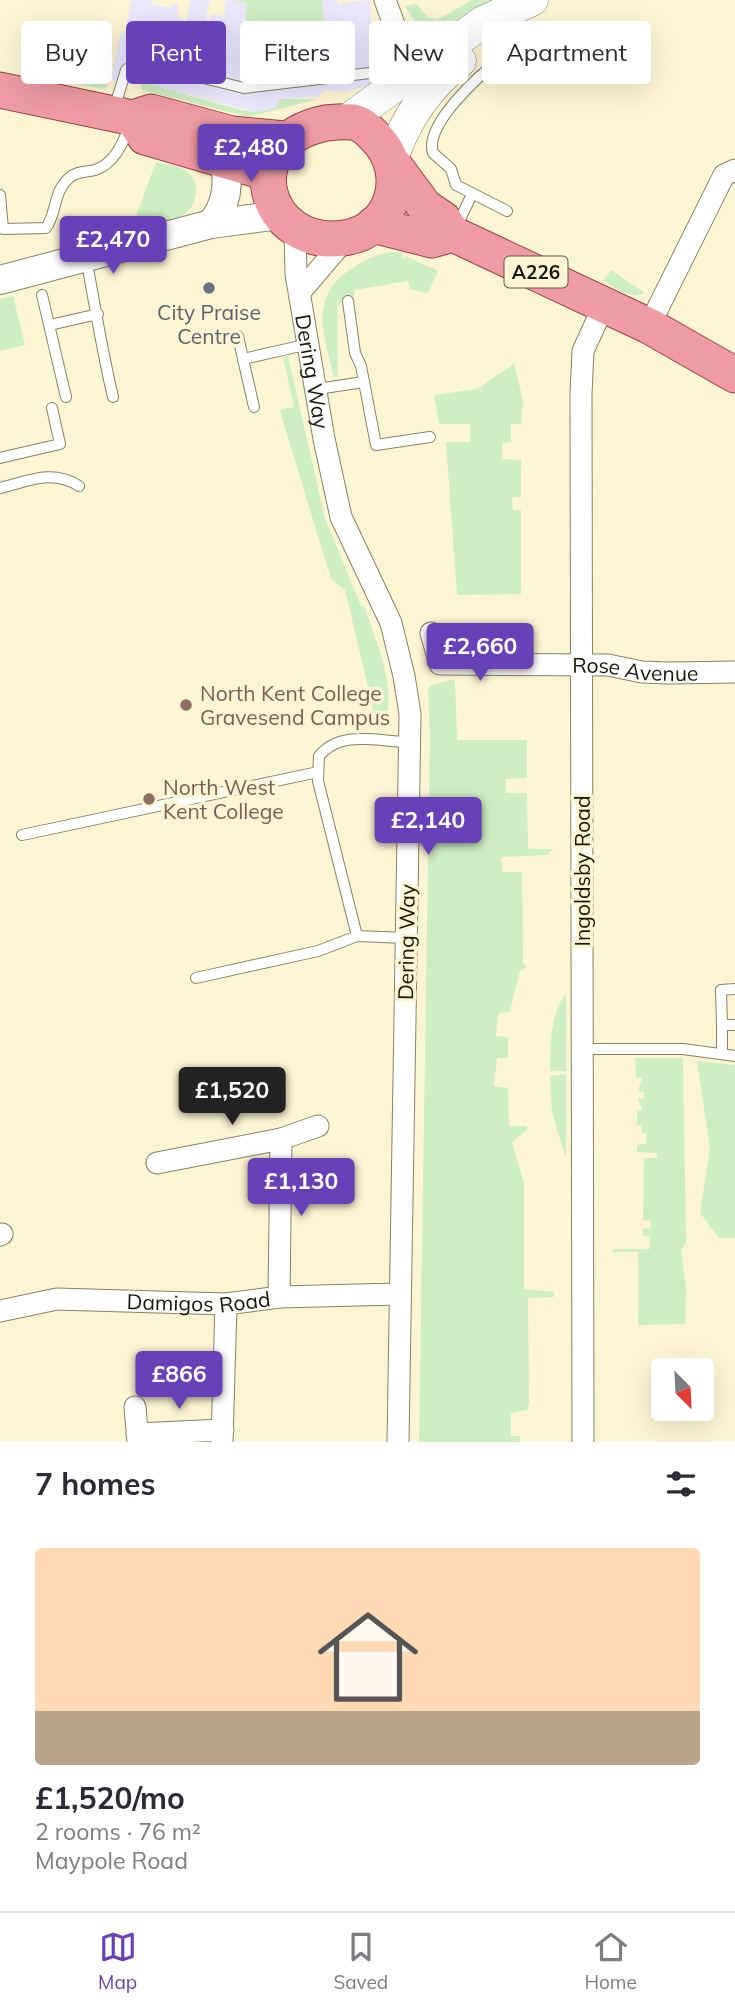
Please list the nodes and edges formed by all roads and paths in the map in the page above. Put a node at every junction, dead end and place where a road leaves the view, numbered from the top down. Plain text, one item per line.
1 (386, 0) edge
2 (525, 4) edge
3 (393, 21) edge
4 (468, 32) edge
5 (468, 64) edge
6 (482, 64) edge
7 (476, 65) junction
8 (369, 73) edge
9 (394, 84) edge
10 (419, 84) edge
11 (0, 90) edge
12 (123, 115) junction
13 (345, 122) junction
14 (285, 139) junction
15 (223, 158) junction
16 (393, 162) junction
17 (735, 170) edge
18 (268, 176) junction
19 (472, 194) junction
20 (0, 195) edge
21 (507, 211) dead end
22 (216, 217) junction
23 (288, 222) junction
24 (360, 232) junction
25 (453, 234) junction
26 (86, 258) junction
27 (0, 281) edge
28 (301, 292) junction
29 (42, 295) dead end
30 (348, 301) dead end
31 (604, 305) junction
32 (98, 314) junction
33 (50, 325) junction
34 (649, 326) junction
35 (238, 336) dead end
36 (309, 344) junction
37 (243, 359) junction
38 (735, 375) edge
39 (364, 382) junction
40 (317, 389) junction
41 (66, 397) dead end
42 (113, 397) dead end
43 (254, 407) dead end
44 (52, 408) dead end
45 (430, 437) dead end
46 (0, 458) edge
47 (79, 486) dead end
48 (0, 488) edge
49 (431, 632) dead end
50 (582, 665) junction
51 (735, 672) edge
52 (410, 742) junction
53 (318, 772) junction
54 (22, 835) dead end
55 (357, 936) junction
56 (406, 938) junction
57 (196, 978) dead end
58 (735, 989) edge
59 (722, 1025) junction
60 (735, 1025) edge
61 (583, 1049) junction
62 (722, 1054) junction
63 (735, 1056) edge
64 (318, 1126) dead end
65 (281, 1139) junction
66 (157, 1163) dead end
67 (398, 1294) junction
68 (279, 1297) junction
69 (226, 1304) junction
70 (1, 1308) edge
71 (135, 1407) dead end
72 (222, 1436) edge
73 (137, 1438) edge
74 (398, 1442) edge
75 (583, 1442) edge

1 - 3 street
2 - 4 main road
2 - 7 main road
5 - 7 main road
6 - 7 lane
7 - 19 lane
8 - 12 lane
9 - 13 main road
10 - 16 main road
11 - 12 main road
12 - 14 main road
12 - 15 main road
12 - 20 lane
13 - 14 main road
13 - 16 main road
14 - 18 main road
15 - 18 main road
15 - 22 street
16 - 24 main road
16 - 25 main road
17 - 34 street
18 - 22 street
18 - 23 main road
19 - 21 lane
19 - 25 lane
22 - 23 street
22 - 26 street
23 - 24 main road, A226
23 - 28 street, Dering Way
24 - 25 main road, A226
24 - 28 street, Dering Way
25 - 31 main road, A226
26 - 27 street
26 - 32 lane
28 - 36 street, Dering Way
29 - 33 lane
30 - 39 lane
31 - 34 main road, A226
31 - 50 street, Ingoldsby Road
32 - 33 lane
32 - 42 lane
33 - 41 lane
34 - 38 main road, A226
35 - 37 lane
36 - 37 lane
36 - 40 street, Dering Way
37 - 43 lane
39 - 40 lane
39 - 45 lane
40 - 52 street, Dering Way
44 - 46 lane
47 - 48 lane
49 - 50 street, Rose Avenue
50 - 51 street, Rose Avenue
50 - 61 street, Ingoldsby Road
52 - 53 lane
52 - 56 street, Dering Way
53 - 54 lane
53 - 55 lane
55 - 56 lane
55 - 57 lane
56 - 67 street, Dering Way
58 - 59 lane
59 - 60 lane
59 - 62 lane
61 - 62 lane
61 - 75 street, Ingoldsby Road
62 - 63 lane
64 - 65 street
65 - 66 street
65 - 68 street
67 - 68 street, Damigos Road
67 - 74 street, Dering Way
68 - 69 street, Damigos Road
69 - 70 street, Damigos Road
69 - 72 street
71 - 73 street
72 - 73 street

